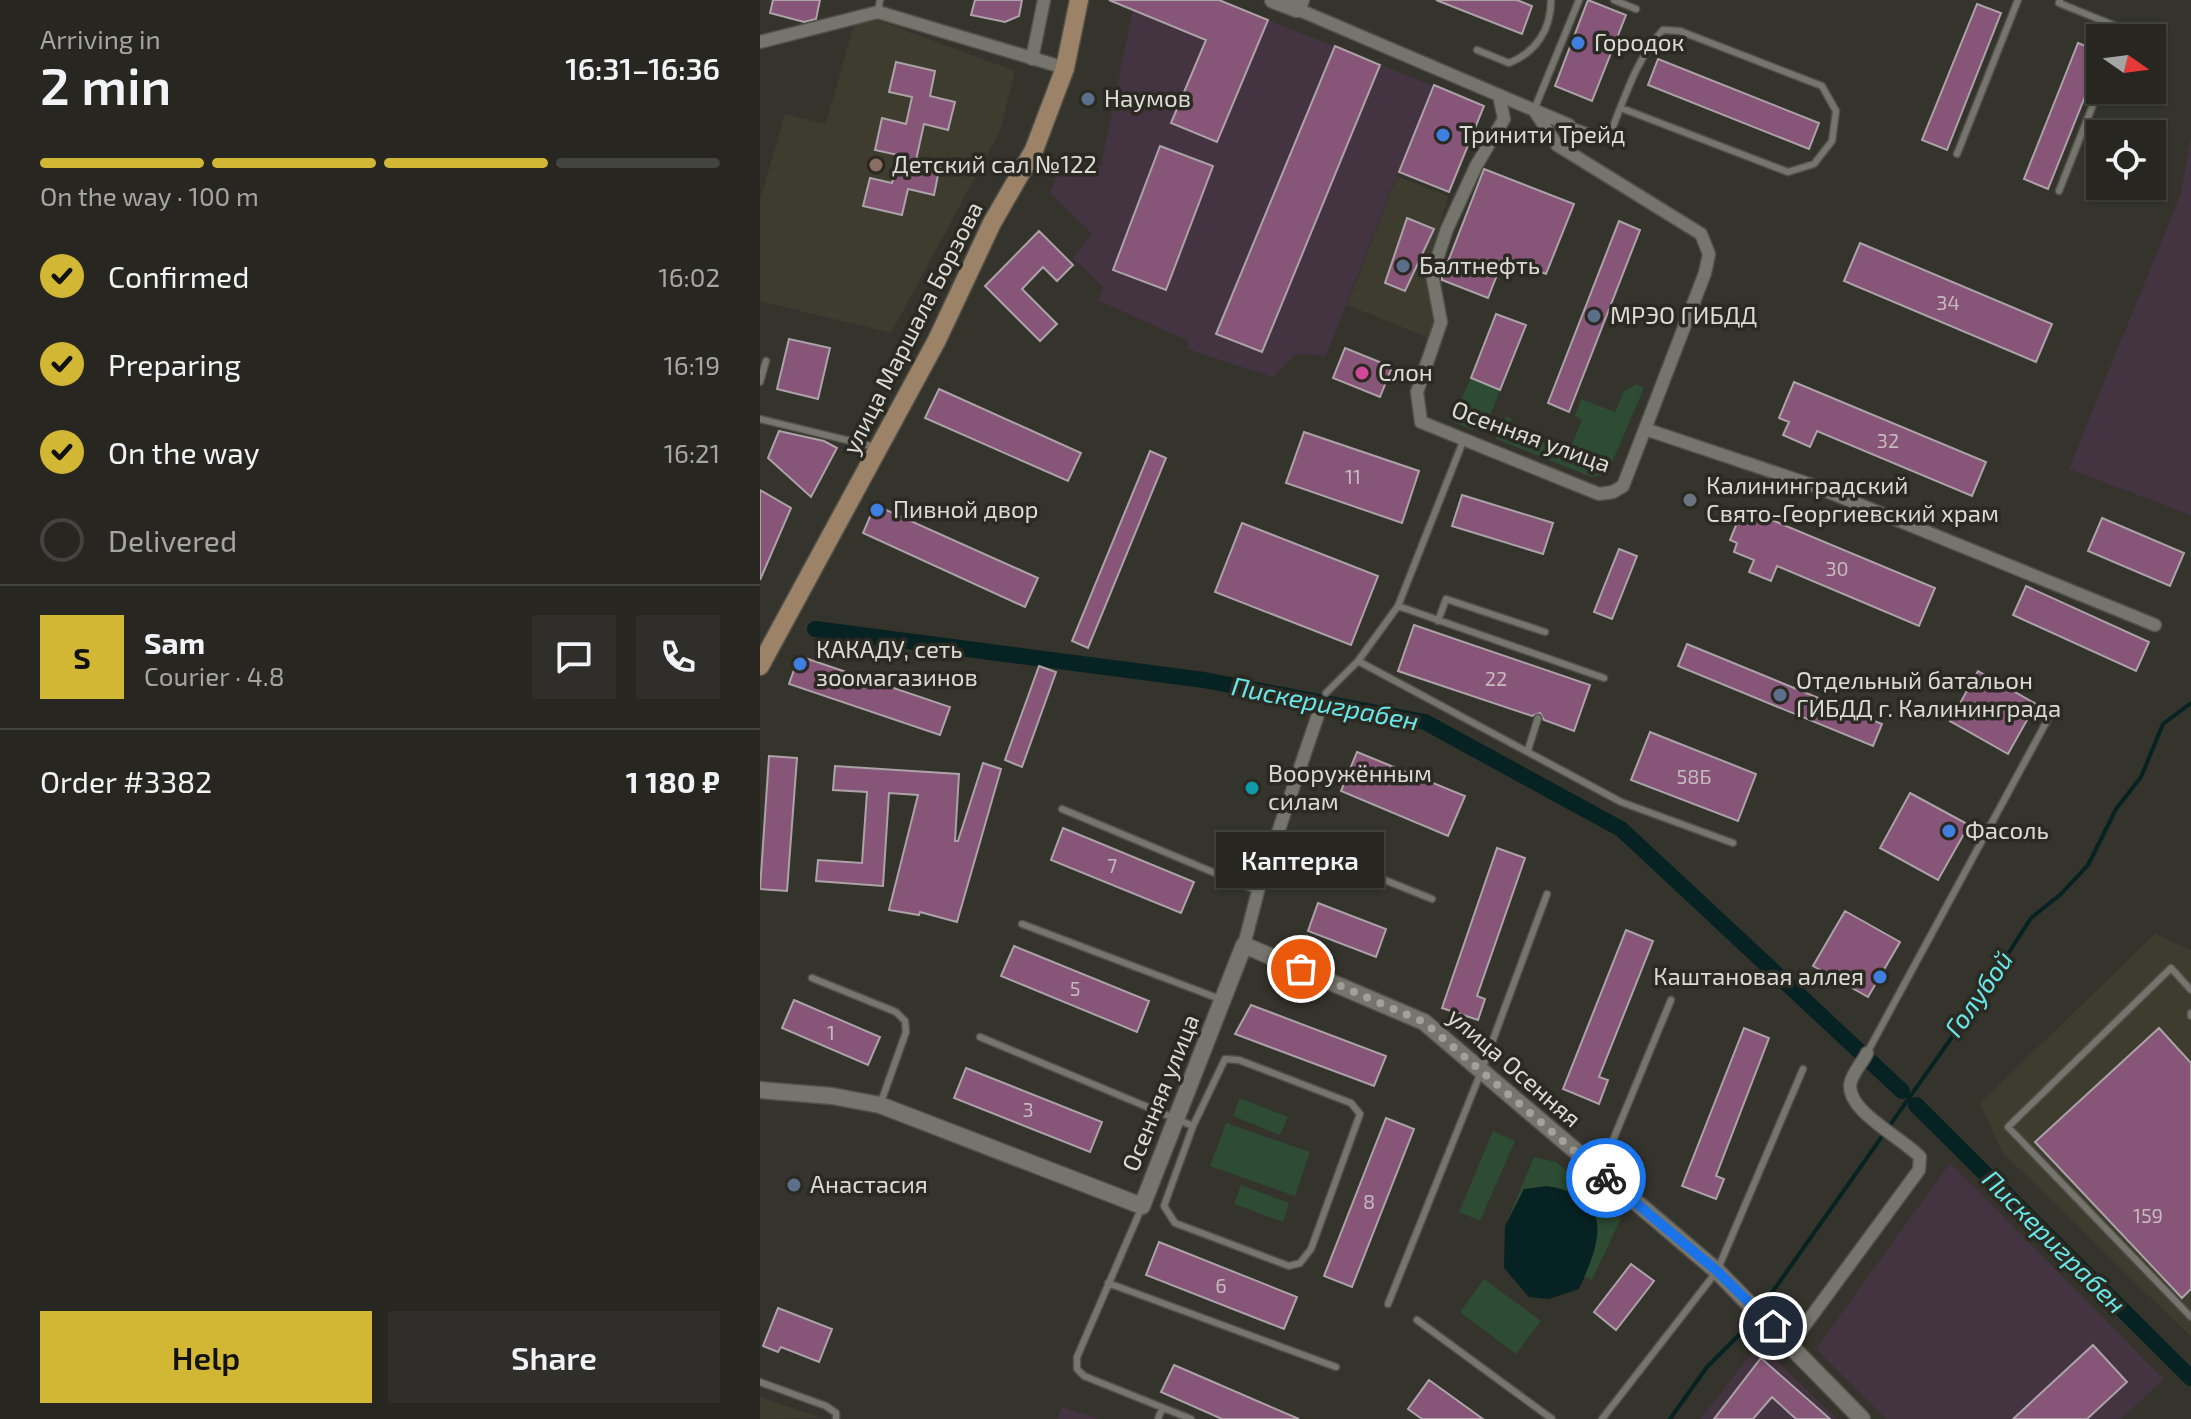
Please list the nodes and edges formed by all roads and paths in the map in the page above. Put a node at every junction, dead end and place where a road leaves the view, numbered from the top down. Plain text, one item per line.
1 (1044, 0) edge
2 (1079, 0) edge
3 (1273, 0) edge
4 (1551, 0) edge
5 (1579, 0) edge
6 (1614, 0) edge
7 (2018, 0) edge
8 (2050, 0) edge
9 (2059, 2) edge
10 (1299, 5) edge
11 (879, 6) edge
12 (1636, 9) dead end
13 (2111, 24) edge
14 (762, 44) edge
15 (1477, 50) dead end
16 (1032, 59) junction
17 (1065, 68) junction
18 (1499, 95) junction
19 (2093, 104) edge
20 (1621, 108) junction
21 (1534, 110) junction
22 (1569, 125) joint
23 (1957, 154) dead end
24 (2059, 191) dead end
25 (766, 361) dead end
26 (760, 382) edge
27 (760, 419) edge
28 (1645, 429) junction
29 (1464, 439) junction
30 (878, 449) junction
31 (1398, 606) junction
32 (1438, 621) junction
33 (2155, 625) dead end
34 (1545, 632) dead end
35 (1358, 661) junction
36 (1557, 662) junction
37 (760, 666) edge
38 (1553, 672) dead end
39 (1604, 678) dead end
40 (1326, 693) dead end
41 (2055, 706) dead end
42 (1320, 709) dead end
43 (1538, 718) dead end
44 (1528, 750) junction
45 (1062, 809) dead end
46 (1278, 837) junction
47 (1733, 843) dead end
48 (1258, 891) junction
49 (1547, 894) dead end
50 (1432, 899) dead end
51 (1022, 924) dead end
52 (1244, 945) junction
53 (812, 978) dead end
54 (2191, 990) edge
55 (1223, 1000) junction
56 (1671, 1000) dead end
57 (980, 1037) dead end
58 (1865, 1058) joint
59 (1803, 1069) dead end
60 (1481, 1072) junction
61 (760, 1090) edge
62 (880, 1105) junction
63 (1176, 1118) junction
64 (1193, 1126) junction
65 (1599, 1172) junction
66 (1142, 1206) junction
67 (1717, 1271) junction
68 (1108, 1283) junction
69 (1388, 1304) dead end
70 (2191, 1317) edge
71 (1417, 1320) dead end
72 (1791, 1344) junction
73 (1336, 1367) dead end
74 (760, 1382) edge
75 (1162, 1408) junction
76 (836, 1419) edge
77 (1158, 1419) edge
78 (1191, 1419) edge
79 (1552, 1419) edge
80 (1602, 1419) edge
81 (1862, 1419) edge

1 - 16 street
2 - 17 main road, улица Маршала Борзова
3 - 10 street
4 - 15 lane
5 - 21 lane
6 - 12 lane
7 - 23 lane
8 - 9 lane
9 - 13 lane
10 - 18 street
11 - 14 street
11 - 16 street
16 - 17 street
17 - 30 main road, улица Маршала Борзова
18 - 21 street
18 - 29 street, Осенняя улица
19 - 24 lane
20 - 20 lane
20 - 22 lane
21 - 22 street
21 - 28 street, Осенняя улица
25 - 26 lane
27 - 30 lane
28 - 29 street, Осенняя улица
28 - 33 street
29 - 31 lane
30 - 37 main road, улица Маршала Борзова
31 - 32 lane
31 - 35 lane
32 - 34 lane
32 - 36 lane
35 - 40 lane
35 - 44 lane
36 - 38 lane
36 - 39 lane
41 - 58 lane
42 - 46 street, Осенняя улица
43 - 44 lane
44 - 47 lane
45 - 48 lane
46 - 48 street, Осенняя улица
46 - 50 lane
48 - 52 street, Осенняя улица
49 - 60 lane
51 - 55 lane
52 - 55 street, Осенняя улица
52 - 60 street, улица Осенняя
53 - 62 lane
54 - 70 lane
55 - 63 street, Осенняя улица
56 - 65 lane
57 - 63 lane
58 - 72 street
59 - 67 lane
60 - 65 street, улица Осенняя
60 - 69 lane
61 - 62 street, Осенняя улица
62 - 66 street, Осенняя улица
63 - 64 lane
63 - 66 street, Осенняя улица
64 - 64 lane
65 - 67 street, улица Осенняя
66 - 68 lane
67 - 72 street, улица Осенняя
67 - 80 lane
68 - 73 lane
68 - 75 lane
71 - 79 lane
72 - 81 street, улица Осенняя
74 - 76 lane
75 - 77 lane
75 - 78 lane

